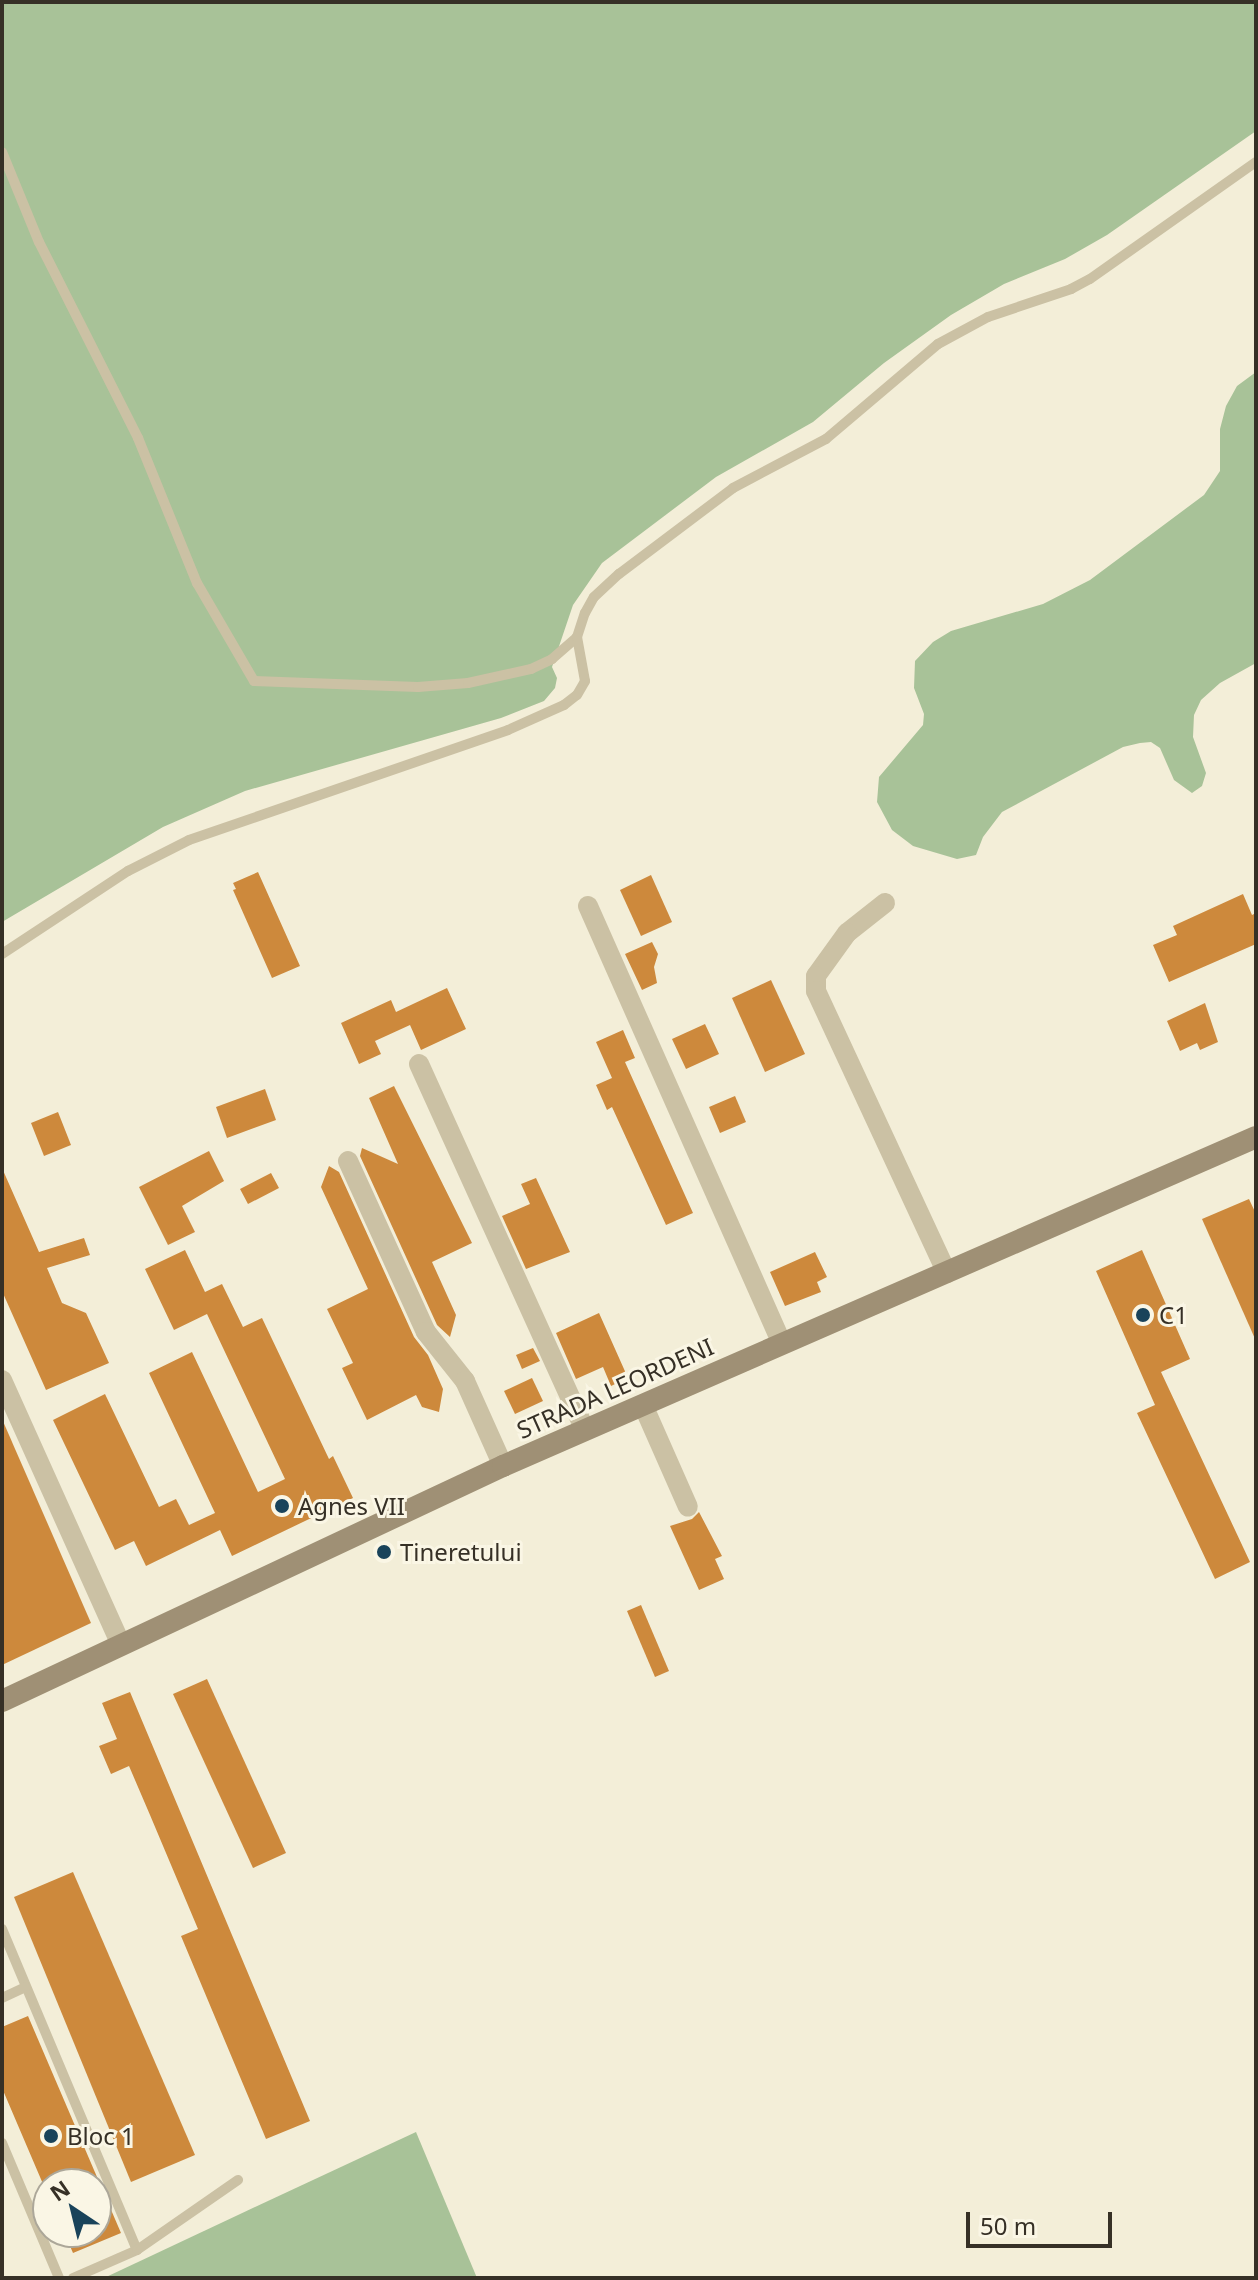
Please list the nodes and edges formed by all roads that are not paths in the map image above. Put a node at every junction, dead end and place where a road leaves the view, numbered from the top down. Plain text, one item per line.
1 (2, 152) edge
2 (1256, 162) edge
3 (577, 637) junction
4 (885, 903) dead end
5 (588, 906) dead end
6 (2, 954) edge
7 (419, 1064) dead end
8 (1256, 1137) edge
9 (348, 1161) dead end
10 (947, 1273) junction
11 (782, 1344) junction
12 (2, 1380) edge
13 (643, 1405) junction
14 (585, 1430) junction
15 (503, 1466) junction
16 (688, 1507) dead end
17 (120, 1643) junction
18 (2, 1701) edge
19 (2, 1929) edge
20 (26, 1987) junction
21 (2, 1998) edge
22 (2, 2143) edge
23 (238, 2180) dead end
24 (137, 2250) junction
25 (59, 2278) edge
26 (73, 2278) edge

1 - 3 lane
2 - 3 lane
3 - 6 lane
4 - 10 street
5 - 11 street
7 - 14 street
8 - 10 main road, STRADA LEORDENI
9 - 15 street
10 - 11 main road, STRADA LEORDENI
11 - 13 main road, STRADA LEORDENI
12 - 17 street
13 - 14 main road, STRADA LEORDENI
13 - 16 street
14 - 15 main road, STRADA LEORDENI
15 - 17 main road, STRADA LEORDENI
17 - 18 main road, STRADA LEORDENI
19 - 20 lane
20 - 21 lane
20 - 24 lane
22 - 25 lane
23 - 24 lane
24 - 26 lane

